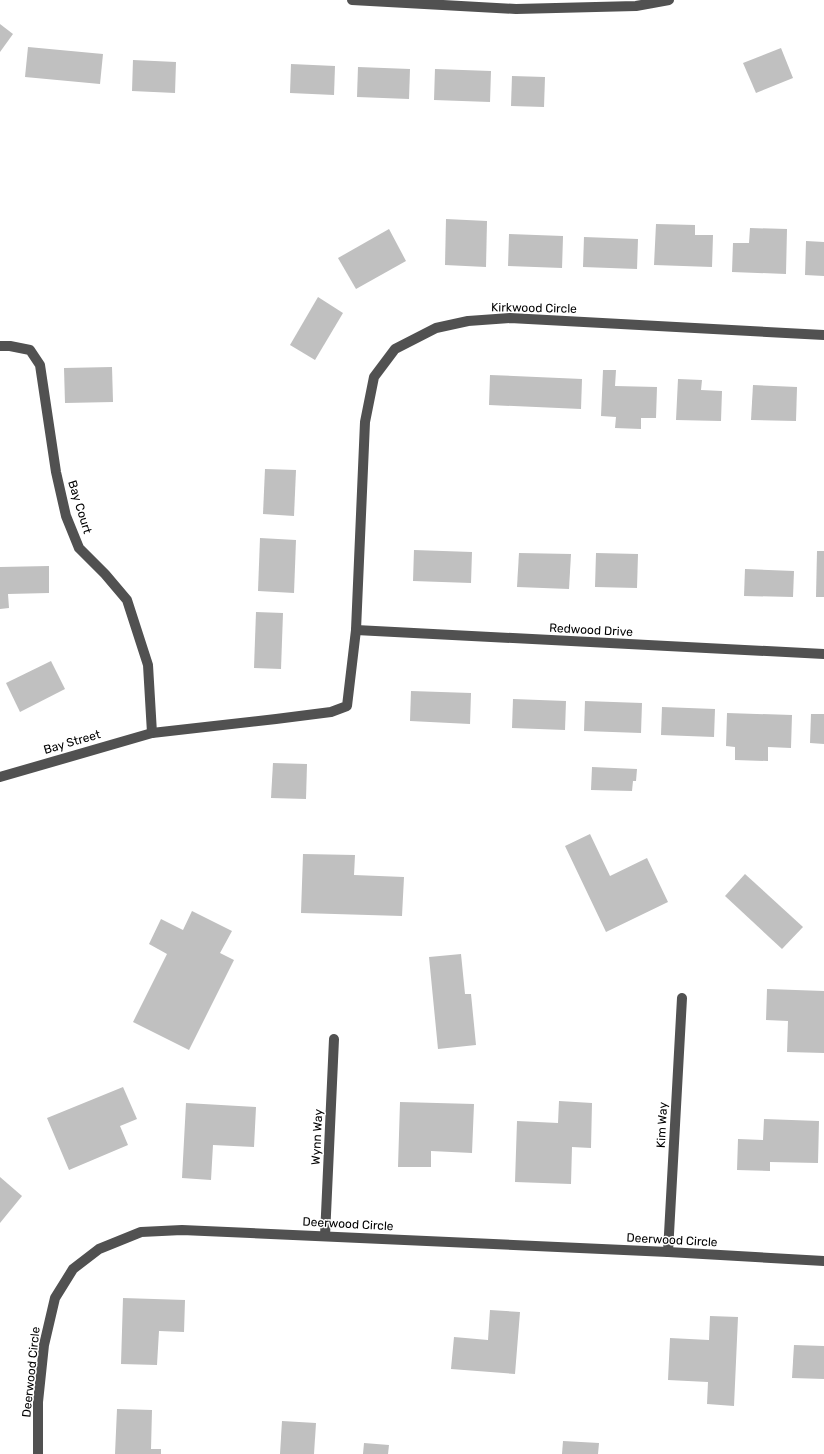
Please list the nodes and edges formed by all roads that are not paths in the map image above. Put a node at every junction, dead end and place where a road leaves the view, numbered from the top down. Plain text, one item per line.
1 (352, 0) edge
2 (669, 0) edge
3 (824, 335) edge
4 (0, 346) edge
5 (356, 630) junction
6 (824, 654) edge
7 (152, 733) junction
8 (0, 777) edge
9 (682, 998) dead end
10 (334, 1039) dead end
11 (325, 1236) junction
12 (668, 1252) junction
13 (824, 1261) edge
14 (38, 1454) edge

1 - 2 street
3 - 5 street, Kirkwood Circle
4 - 7 street, Bay Court
5 - 6 street, Redwood Drive
5 - 7 street, Kirkwood Circle
7 - 8 street, Bay Street
9 - 12 street, Kim Way
10 - 11 street, Wynn Way
11 - 12 street, Deerwood Circle
11 - 14 street, Deerwood Circle
12 - 13 street, Deerwood Circle

